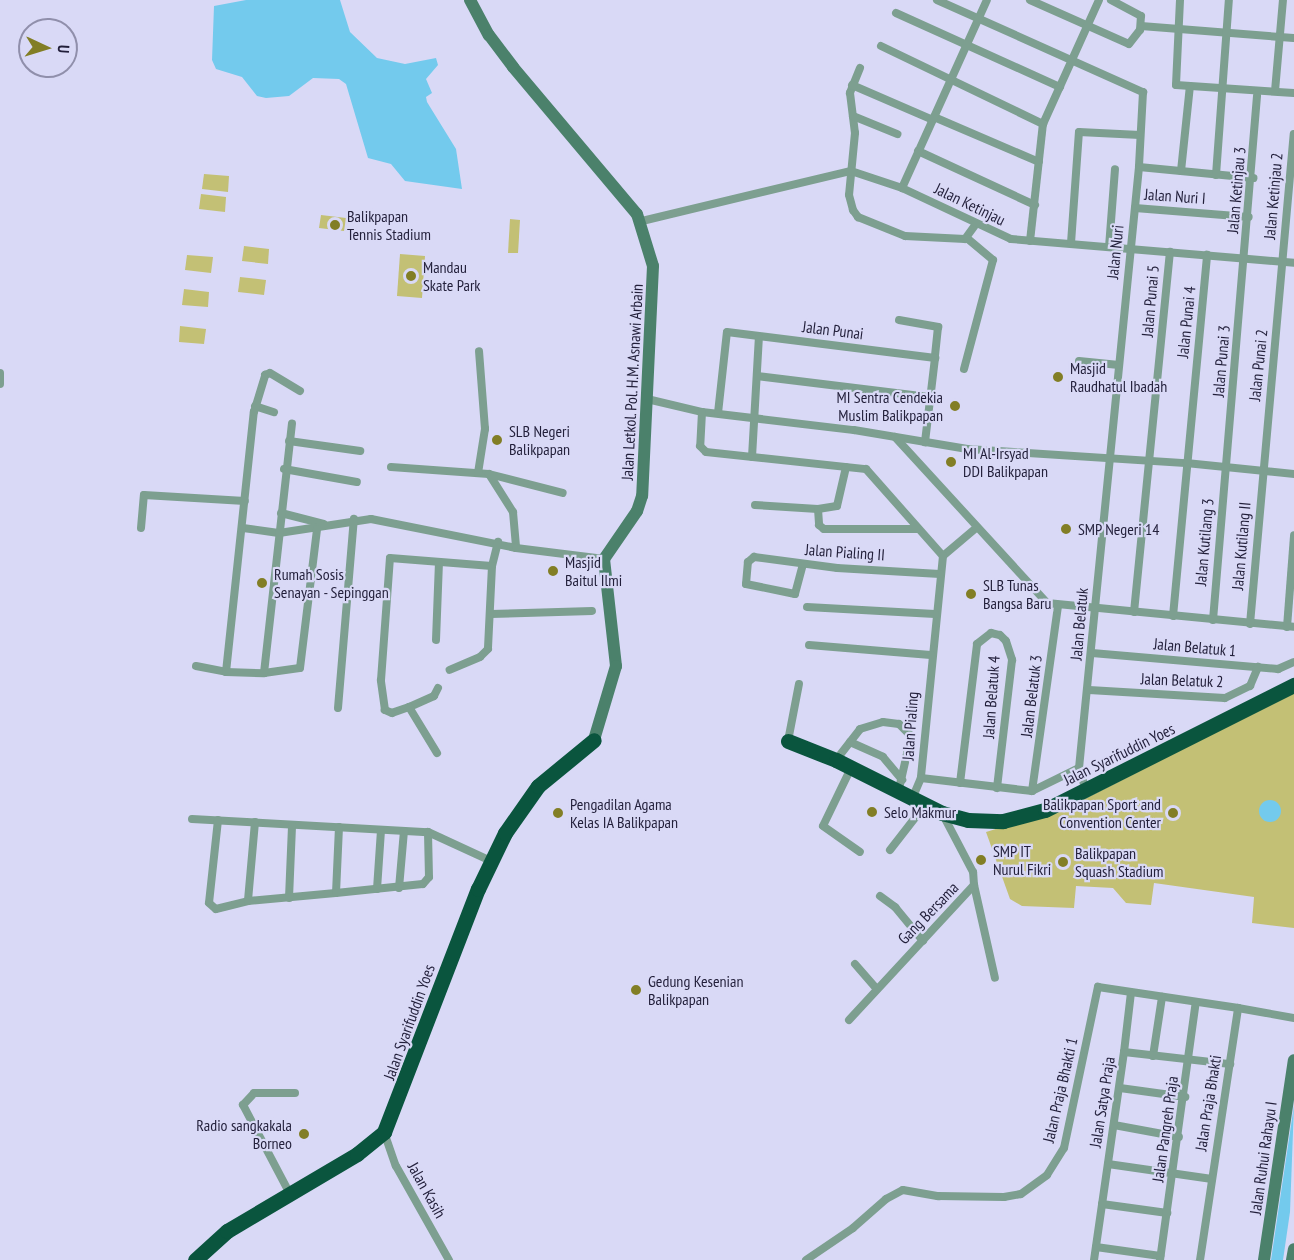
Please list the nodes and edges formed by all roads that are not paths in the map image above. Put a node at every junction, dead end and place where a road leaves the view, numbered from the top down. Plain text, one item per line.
1 (470, 0) edge
2 (937, 0) edge
3 (987, 0) edge
4 (1030, 0) edge
5 (1099, 0) edge
6 (1111, 0) edge
7 (1180, 0) edge
8 (1229, 0) edge
9 (1283, 0) edge
10 (896, 13) dead end
11 (980, 16) junction
12 (1088, 26) junction
13 (1141, 26) junction
14 (1178, 28) junction
15 (1227, 34) junction
16 (1279, 36) junction
17 (1294, 38) edge
18 (965, 44) junction
19 (881, 46) dead end
20 (1072, 58) junction
21 (860, 68) dead end
22 (951, 77) junction
23 (852, 85) junction
24 (1190, 86) junction
25 (1060, 87) junction
26 (1225, 87) junction
27 (1275, 91) junction
28 (1294, 93) edge
29 (1257, 96) dead end
30 (853, 116) junction
31 (934, 118) junction
32 (1043, 124) junction
33 (897, 134) dead end
34 (1294, 134) edge
35 (1140, 135) junction
36 (918, 151) junction
37 (1039, 162) junction
38 (1139, 167) junction
39 (1115, 170) dead end
40 (851, 171) junction
41 (1181, 171) junction
42 (1216, 175) junction
43 (1253, 178) junction
44 (902, 188) junction
45 (1035, 205) junction
46 (1135, 208) junction
47 (1249, 218) junction
48 (642, 221) junction
49 (976, 224) junction
50 (967, 238) junction
51 (1030, 241) junction
52 (1071, 243) junction
53 (1109, 247) junction
54 (1130, 248) junction
55 (1170, 252) junction
56 (1208, 255) junction
57 (1245, 258) junction
58 (1282, 262) junction
59 (1294, 263) edge
60 (899, 320) dead end
61 (759, 337) junction
62 (478, 351) dead end
63 (935, 358) junction
64 (1078, 361) dead end
65 (1119, 365) junction
66 (964, 369) dead end
67 (0, 373) edge
68 (757, 376) junction
69 (0, 384) edge
70 (300, 391) dead end
71 (929, 397) junction
72 (647, 399) junction
73 (255, 406) junction
74 (274, 412) dead end
75 (702, 412) junction
76 (718, 413) junction
77 (756, 417) junction
78 (292, 424) dead end
79 (894, 437) junction
80 (289, 441) junction
81 (925, 442) junction
82 (360, 451) dead end
83 (752, 457) junction
84 (1110, 459) junction
85 (1150, 461) junction
86 (1186, 463) junction
87 (1226, 466) junction
88 (391, 467) dead end
89 (846, 467) junction
90 (284, 469) junction
91 (1262, 471) junction
92 (477, 473) junction
93 (489, 474) junction
94 (1294, 474) edge
95 (357, 482) dead end
96 (563, 492) dead end
97 (244, 501) junction
98 (755, 505) dead end
99 (818, 509) junction
100 (281, 513) junction
101 (354, 519) junction
102 (321, 527) junction
103 (141, 528) dead end
104 (243, 528) junction
105 (976, 528) junction
106 (917, 529) junction
107 (279, 532) junction
108 (1294, 535) edge
109 (498, 542) junction
110 (516, 548) junction
111 (943, 556) junction
112 (604, 559) junction
113 (439, 562) junction
114 (803, 564) junction
115 (492, 566) junction
116 (940, 574) junction
117 (1058, 604) junction
118 (807, 607) dead end
119 (1096, 609) junction
120 (592, 611) dead end
121 (1134, 612) junction
122 (491, 614) junction
123 (935, 614) junction
124 (1173, 616) junction
125 (1213, 620) junction
126 (1250, 624) junction
127 (1291, 627) edge
128 (436, 640) dead end
129 (810, 645) dead end
130 (1092, 653) junction
131 (931, 655) junction
132 (1294, 662) edge
133 (196, 666) dead end
134 (1258, 667) junction
135 (450, 670) dead end
136 (226, 672) junction
137 (264, 674) junction
138 (799, 684) dead end
139 (1294, 685) edge
140 (438, 688) dead end
141 (1089, 690) junction
142 (409, 707) junction
143 (338, 708) dead end
144 (594, 740) joint
145 (788, 741) joint
146 (850, 742) junction
147 (437, 753) dead end
148 (836, 760) junction
149 (851, 768) junction
150 (1079, 768) junction
151 (921, 778) junction
152 (960, 783) junction
153 (997, 788) junction
154 (1032, 791) junction
155 (1086, 791) junction
156 (909, 794) junction
157 (942, 813) junction
158 (192, 819) dead end
159 (218, 820) junction
160 (255, 822) junction
161 (292, 825) junction
162 (339, 827) junction
163 (381, 830) junction
164 (404, 831) junction
165 (428, 832) junction
166 (890, 850) dead end
167 (860, 852) dead end
168 (491, 861) junction
169 (974, 885) junction
170 (399, 888) junction
171 (377, 889) junction
172 (336, 893) junction
173 (880, 896) dead end
174 (290, 898) junction
175 (248, 901) junction
176 (923, 941) junction
177 (855, 964) dead end
178 (995, 978) dead end
179 (878, 989) junction
180 (1131, 992) junction
181 (1162, 997) junction
182 (1196, 1002) junction
183 (1238, 1008) junction
184 (1294, 1018) edge
185 (849, 1020) dead end
186 (1124, 1052) junction
187 (1153, 1056) junction
188 (1190, 1060) junction
189 (1294, 1060) edge
190 (1230, 1064) junction
191 (1120, 1088) junction
192 (296, 1092) dead end
193 (1185, 1097) junction
194 (1114, 1125) junction
195 (384, 1132) junction
196 (1179, 1137) junction
197 (1107, 1164) junction
198 (1173, 1174) junction
199 (1212, 1179) junction
200 (290, 1194) junction
201 (1102, 1204) junction
202 (1167, 1212) junction
203 (1096, 1247) junction
204 (1294, 1249) edge
205 (1160, 1258) edge
206 (195, 1260) edge
207 (448, 1260) edge
208 (806, 1260) edge
209 (1094, 1260) edge
210 (1200, 1260) edge
211 (1264, 1260) edge
212 (1292, 1260) edge

1 - 48 street, Jalan Letkol. Pol. H.M. Asnawi Arbain
2 - 11 street
3 - 11 street
4 - 12 street
5 - 12 street
6 - 13 street
7 - 14 street
8 - 15 street
9 - 16 street
10 - 18 street
11 - 18 street
11 - 20 street
12 - 13 street
12 - 20 street
13 - 14 street
14 - 15 street
14 - 24 street
15 - 16 street
15 - 26 street
16 - 17 street
16 - 27 street
18 - 22 street
18 - 25 street
19 - 22 street
20 - 25 street
20 - 35 street, Jalan Nuri
21 - 23 street
22 - 31 street
22 - 32 street
23 - 30 street
23 - 31 street
24 - 26 street
24 - 41 street
25 - 32 street
26 - 27 street
26 - 42 street
27 - 28 street
29 - 43 street, Jalan Ketinjau 3
30 - 33 street
30 - 40 street
31 - 36 street
31 - 37 street
32 - 37 street
34 - 58 street, Jalan Ketinjau 2
35 - 38 street, Jalan Nuri
35 - 52 street
36 - 44 street
36 - 45 street
37 - 45 street
38 - 41 street
38 - 46 street, Jalan Nuri
39 - 53 street
40 - 44 street, Jalan Ketinjau
40 - 48 street
40 - 50 street
41 - 42 street
42 - 43 street
43 - 47 street, Jalan Ketinjau 3
44 - 49 street, Jalan Ketinjau
45 - 51 street
46 - 47 street, Jalan Nuri I
46 - 54 street, Jalan Nuri
47 - 57 street, Jalan Ketinjau 3
48 - 72 street, Jalan Letkol. Pol. H.M. Asnawi Arbain
49 - 50 street
49 - 51 street, Jalan Ketinjau
50 - 66 street
51 - 52 street, Jalan Ketinjau
52 - 53 street, Jalan Ketinjau
53 - 54 street, Jalan Ketinjau
54 - 55 street, Jalan Ketinjau
54 - 65 street, Jalan Nuri
55 - 56 street, Jalan Ketinjau
55 - 85 street, Jalan Punai 5
56 - 57 street, Jalan Ketinjau
56 - 86 street, Jalan Punai 4
57 - 58 street, Jalan Ketinjau
57 - 87 street, Jalan Punai 3
58 - 59 street, Jalan Ketinjau
58 - 91 street, Jalan Punai 2
60 - 63 street
61 - 63 street, Jalan Punai
61 - 68 street
61 - 76 street, Jalan Punai
62 - 92 street
63 - 71 street
64 - 65 street
65 - 84 street, Jalan Nuri
67 - 69 street
68 - 71 street
68 - 77 street
70 - 73 street
71 - 81 street
72 - 75 street
72 - 112 street, Jalan Letkol. Pol. H.M. Asnawi Arbain
73 - 74 street
73 - 97 street
75 - 76 street
75 - 83 street
76 - 77 street
77 - 79 street
77 - 83 street
78 - 80 street
79 - 81 street
79 - 105 street
80 - 82 street
80 - 90 street
81 - 84 street
83 - 89 street
84 - 85 street
84 - 119 street, Jalan Belatuk
85 - 86 street
85 - 121 street, Jalan Punai 5
86 - 87 street
86 - 124 street, Jalan Punai 4
87 - 91 street
87 - 125 street, Jalan Kutilang 3
88 - 92 street
89 - 99 street
89 - 106 street
90 - 95 street
90 - 100 street
91 - 94 street
91 - 126 street, Jalan Kutilang II
92 - 93 street
93 - 96 street
93 - 110 street
97 - 103 street
97 - 104 street
98 - 99 street
99 - 106 street
100 - 102 street
100 - 107 street
101 - 102 street
101 - 109 street
101 - 143 street
102 - 107 street
102 - 137 street
104 - 107 street
104 - 136 street
105 - 111 street
105 - 117 street
106 - 111 street
107 - 137 street
108 - 127 street
109 - 110 street
109 - 115 street
110 - 112 street
111 - 116 street, Jalan Pialing
112 - 144 street
113 - 115 street
113 - 128 street
113 - 142 street
114 - 114 street, Jalan Pialing II
114 - 116 street, Jalan Pialing II
115 - 122 street
116 - 123 street, Jalan Pialing
117 - 119 street
117 - 154 street, Jalan Belatuk 3
118 - 123 street
119 - 121 street
119 - 130 street, Jalan Belatuk
120 - 122 street
121 - 124 street
122 - 135 street
123 - 131 street, Jalan Pialing
124 - 125 street
125 - 126 street
126 - 127 street
129 - 131 street
130 - 134 street, Jalan Belatuk 1
130 - 141 street, Jalan Belatuk
131 - 151 street, Jalan Pialing
132 - 134 street, Jalan Belatuk 1
133 - 136 street
134 - 141 street, Jalan Belatuk 2
136 - 137 street
138 - 145 street
139 - 155 highway, Jalan Syarifuddin Yoes
140 - 142 street
141 - 150 street, Jalan Belatuk
142 - 147 street
144 - 168 highway, Jalan Syarifuddin Yoes
145 - 148 highway, Jalan Syarifuddin Yoes
146 - 148 street
146 - 156 street
146 - 156 street
148 - 149 highway, Jalan Syarifuddin Yoes
149 - 156 highway, Jalan Syarifuddin Yoes
149 - 167 street
150 - 154 street
150 - 155 street, Jalan Belatuk
151 - 152 street, Jalan Pialing
151 - 156 street
152 - 153 street, Jalan Pialing
152 - 153 street, Jalan Belatuk 4
153 - 154 street, Jalan Pialing
155 - 157 highway, Jalan Syarifuddin Yoes
156 - 157 highway, Jalan Syarifuddin Yoes
156 - 166 street
157 - 169 street, Gang Bersama
158 - 159 street
159 - 160 street
159 - 175 street
160 - 161 street
160 - 175 street
161 - 162 street
161 - 174 street
162 - 163 street
162 - 172 street
163 - 164 street
163 - 171 street
164 - 165 street
164 - 170 street
165 - 168 street
165 - 170 street
168 - 195 highway, Jalan Syarifuddin Yoes
169 - 176 street, Gang Bersama
169 - 178 street
170 - 171 street
171 - 172 street
172 - 174 street
173 - 176 street
174 - 175 street
176 - 179 street, Gang Bersama
177 - 179 street
179 - 185 street, Gang Bersama
180 - 181 street, Jalan Praja Bhakti 1
180 - 186 street
180 - 208 street, Jalan Praja Bhakti 1
181 - 182 street, Jalan Praja Bhakti 1
181 - 187 street
182 - 183 street, Jalan Praja Bhakti 1
182 - 188 street, Jalan Pangreh Praja
183 - 184 street
183 - 190 street, Jalan Praja Bhakti
186 - 187 street, Jalan Satya Praja
186 - 191 street, Jalan Satya Praja
187 - 188 street, Jalan Satya Praja
188 - 190 street, Jalan Satya Praja
188 - 193 street, Jalan Pangreh Praja
189 - 211 street, Jalan Ruhui Rahayu I
190 - 199 street, Jalan Praja Bhakti
191 - 193 street
191 - 194 street, Jalan Satya Praja
192 - 200 street
193 - 196 street, Jalan Pangreh Praja
194 - 196 street
194 - 197 street, Jalan Satya Praja
195 - 200 highway, Jalan Syarifuddin Yoes
195 - 207 street, Jalan Kasih
196 - 198 street, Jalan Pangreh Praja
197 - 198 street
197 - 201 street, Jalan Satya Praja
198 - 199 street
198 - 202 street, Jalan Pangreh Praja
199 - 210 street, Jalan Praja Bhakti
200 - 206 highway, Jalan Syarifuddin Yoes
201 - 202 street
201 - 203 street, Jalan Satya Praja
202 - 205 street, Jalan Pangreh Praja
203 - 205 street
203 - 209 street, Jalan Satya Praja
204 - 212 street

